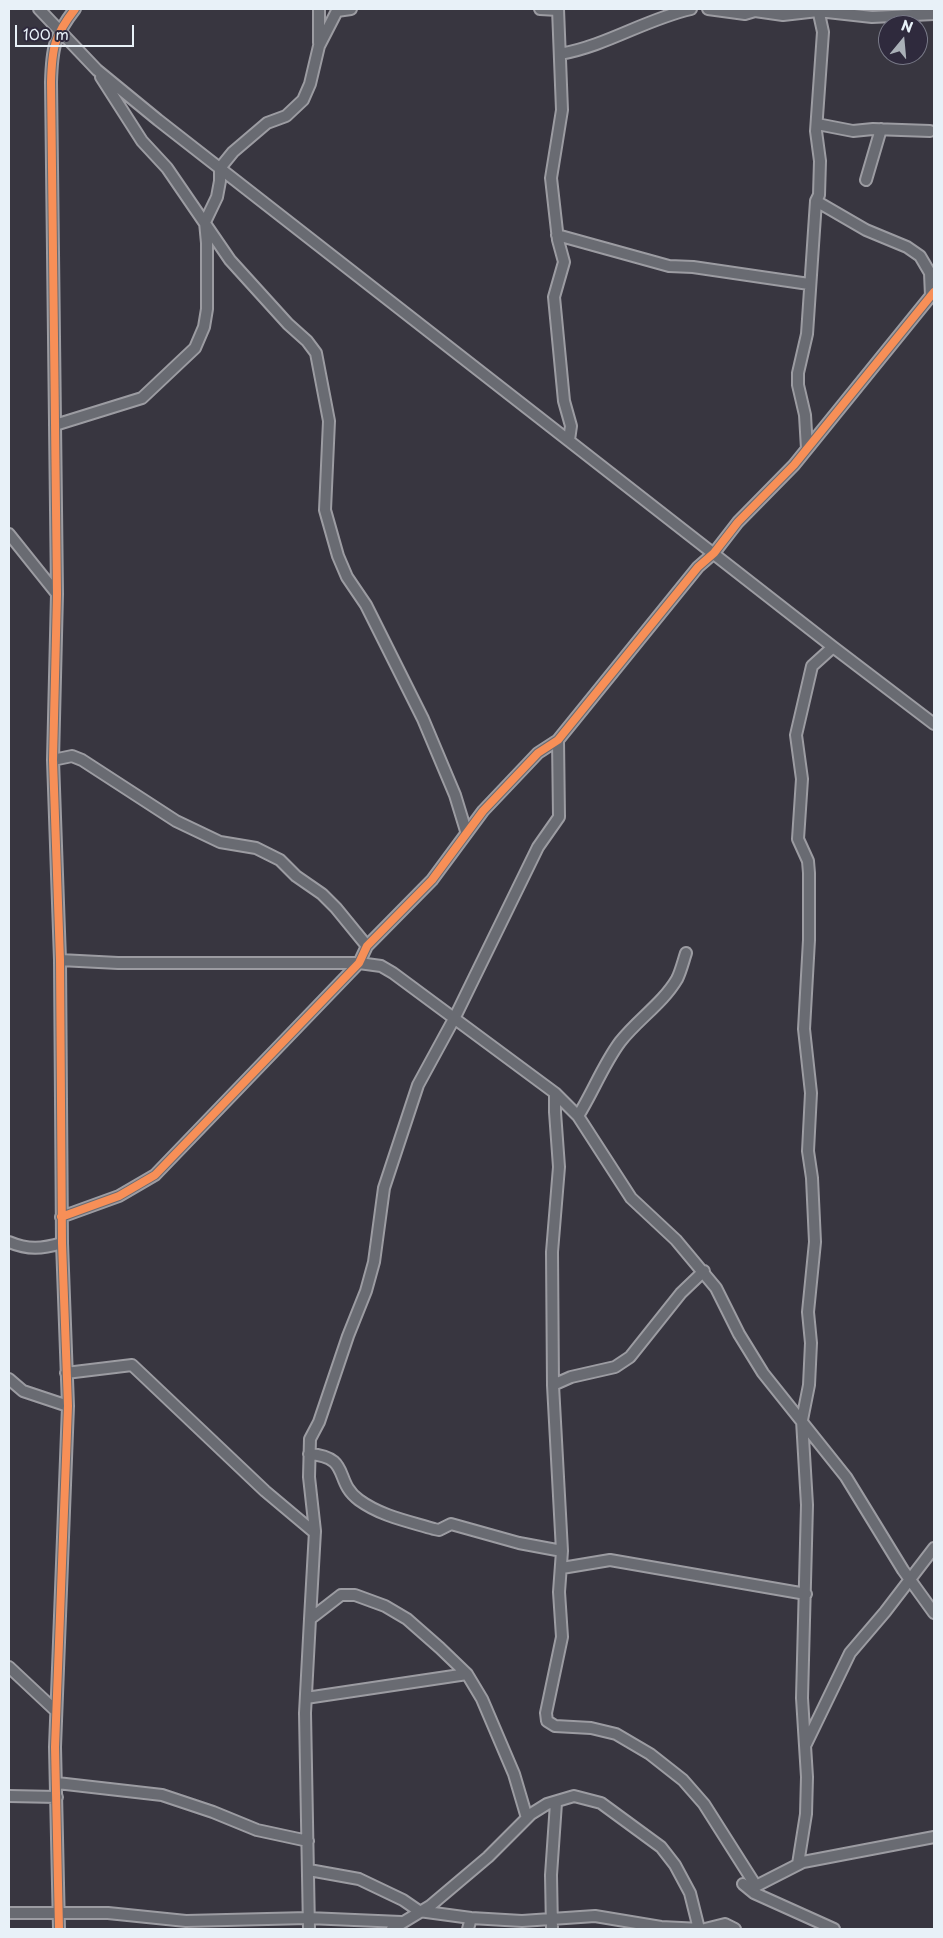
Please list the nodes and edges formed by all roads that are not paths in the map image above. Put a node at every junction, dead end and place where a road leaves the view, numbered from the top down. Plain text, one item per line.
1 (39, 9) edge
2 (75, 9) edge
3 (319, 9) edge
4 (351, 9) edge
5 (540, 9) edge
6 (691, 9) edge
7 (708, 9) edge
8 (338, 10) edge
9 (558, 10) edge
10 (818, 10) edge
11 (934, 14) edge
12 (59, 29) junction
13 (319, 46) junction
14 (560, 54) junction
15 (97, 70) junction
16 (817, 124) junction
17 (881, 129) junction
18 (930, 131) dead end
19 (220, 168) junction
20 (866, 180) dead end
21 (816, 201) junction
22 (205, 222) junction
23 (557, 236) junction
24 (809, 284) junction
25 (933, 294) edge
26 (55, 425) junction
27 (569, 440) junction
28 (807, 449) junction
29 (9, 534) edge
30 (714, 553) junction
31 (57, 594) junction
32 (832, 647) junction
33 (934, 724) edge
34 (558, 740) junction
35 (53, 760) junction
36 (466, 831) junction
37 (367, 946) junction
38 (686, 953) dead end
39 (60, 960) junction
40 (359, 963) junction
41 (455, 1017) junction
42 (555, 1093) junction
43 (578, 1116) junction
44 (61, 1217) junction
45 (9, 1242) edge
46 (62, 1242) junction
47 (704, 1271) junction
48 (66, 1373) junction
49 (9, 1379) edge
50 (553, 1385) junction
51 (68, 1406) junction
52 (802, 1420) junction
53 (309, 1454) junction
54 (315, 1534) junction
55 (934, 1548) edge
56 (562, 1550) junction
57 (562, 1568) junction
58 (911, 1580) junction
59 (806, 1594) junction
60 (934, 1613) edge
61 (310, 1620) junction
62 (9, 1667) edge
63 (467, 1674) junction
64 (306, 1698) junction
65 (56, 1711) junction
66 (806, 1746) junction
67 (57, 1783) junction
68 (9, 1796) edge
69 (57, 1797) junction
70 (556, 1803) junction
71 (527, 1818) junction
72 (933, 1840) edge
73 (308, 1841) junction
74 (798, 1864) junction
75 (309, 1870) junction
76 (743, 1884) dead end
77 (419, 1911) junction
78 (60, 1912) junction
79 (9, 1913) edge
80 (308, 1918) junction
81 (471, 1918) junction
82 (401, 1922) junction
83 (186, 1925) edge
84 (552, 1925) edge
85 (641, 1925) edge
86 (59, 1929) edge
87 (308, 1929) edge
88 (392, 1929) edge
89 (468, 1929) edge
90 (702, 1929) edge
91 (736, 1929) edge
92 (834, 1929) edge

1 - 12 street
2 - 12 street
3 - 13 street
4 - 8 street
5 - 9 street
6 - 14 street
7 - 10 street
8 - 13 street
9 - 14 street
10 - 11 street
10 - 16 street
12 - 15 street
12 - 26 street
13 - 19 street
14 - 23 street
15 - 19 street
15 - 22 street
16 - 17 street
16 - 21 street
17 - 18 street
17 - 20 street
19 - 22 street
19 - 27 street
21 - 24 street
21 - 25 street
22 - 26 street
22 - 36 street
23 - 24 street
23 - 27 street
24 - 28 street
25 - 28 street
26 - 31 street
27 - 30 street
28 - 30 street
29 - 31 street
30 - 32 street
30 - 34 street
31 - 35 street
32 - 33 street
32 - 52 street
34 - 36 street
34 - 41 street
35 - 37 street
35 - 39 street
36 - 37 street
37 - 40 street
38 - 43 street
39 - 40 street
39 - 44 street
40 - 41 street
40 - 44 street
41 - 42 street
41 - 53 street
42 - 43 street
42 - 50 street
43 - 47 street
44 - 46 street
45 - 46 street
46 - 48 street
47 - 50 street
47 - 52 street
48 - 51 street
48 - 54 street
49 - 51 street
50 - 56 street
51 - 65 street
52 - 58 street
52 - 59 street
53 - 54 street
53 - 56 street
54 - 61 street
55 - 58 street
56 - 57 street
57 - 59 street
57 - 74 street
58 - 60 street
58 - 66 street
59 - 66 street
61 - 63 street
61 - 64 street
62 - 65 street
63 - 64 street
63 - 71 street
64 - 73 street
65 - 67 street
66 - 74 street
67 - 69 street
67 - 73 street
68 - 69 street
69 - 78 street
70 - 71 street
70 - 84 street
70 - 90 street
71 - 77 street
72 - 74 street
73 - 75 street
75 - 77 street
75 - 80 street
76 - 92 street
77 - 81 street
77 - 82 street
78 - 79 street
78 - 83 street
78 - 86 street
80 - 82 street
80 - 83 street
80 - 87 street
81 - 84 street
81 - 89 street
82 - 88 street
84 - 85 street
85 - 90 street
90 - 91 street

